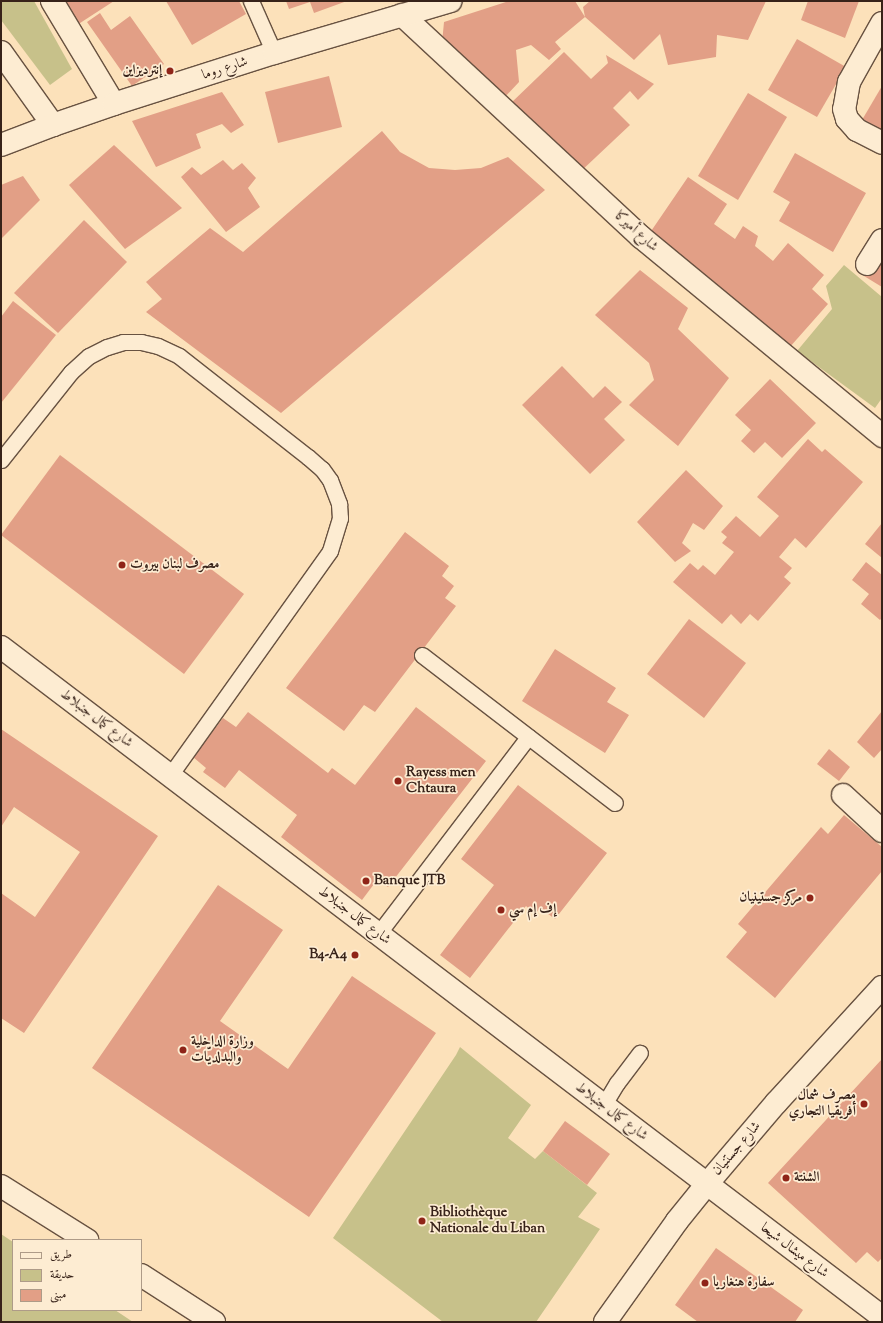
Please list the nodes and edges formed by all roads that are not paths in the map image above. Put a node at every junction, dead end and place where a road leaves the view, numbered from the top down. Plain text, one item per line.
1 (52, 1) edge
2 (251, 1) edge
3 (451, 1) edge
4 (402, 15) junction
5 (882, 23) edge
6 (1, 52) edge
7 (274, 53) junction
8 (33, 96) junction
9 (114, 104) junction
10 (52, 125) junction
11 (8, 143) edge
12 (882, 143) edge
13 (882, 240) edge
14 (867, 264) dead end
15 (882, 436) edge
16 (1, 460) edge
17 (1, 647) edge
18 (422, 655) dead end
19 (528, 738) junction
20 (170, 776) junction
21 (843, 795) dead end
22 (615, 803) dead end
23 (882, 831) edge
24 (378, 934) junction
25 (882, 988) edge
26 (640, 1053) dead end
27 (604, 1106) junction
28 (707, 1184) junction
29 (1, 1186) edge
30 (85, 1239) edge
31 (142, 1276) edge
32 (882, 1317) edge
33 (214, 1322) edge
34 (605, 1322) edge

1 - 9 street
2 - 7 lane
3 - 4 street, شارع روما
4 - 7 street, شارع روما
4 - 15 street, شارع أميركا
5 - 12 street
6 - 8 street
7 - 9 street, شارع روما
8 - 10 street
8 - 11 street
9 - 10 street, شارع روما
10 - 11 street, شارع روما
13 - 14 street
16 - 20 lane
17 - 20 street, شارع كمال جنبلاط
18 - 19 lane
19 - 22 lane
19 - 24 lane
20 - 24 street, شارع كمال جنبلاط
21 - 23 street
24 - 27 street, شارع كمال جنبلاط
25 - 28 street, شارع جستنيان
26 - 27 lane
27 - 28 street, شارع كمال جنبلاط
28 - 32 street, شارع ميشال شيحا
28 - 34 street, شارع جستنيان
29 - 30 street
31 - 33 street

